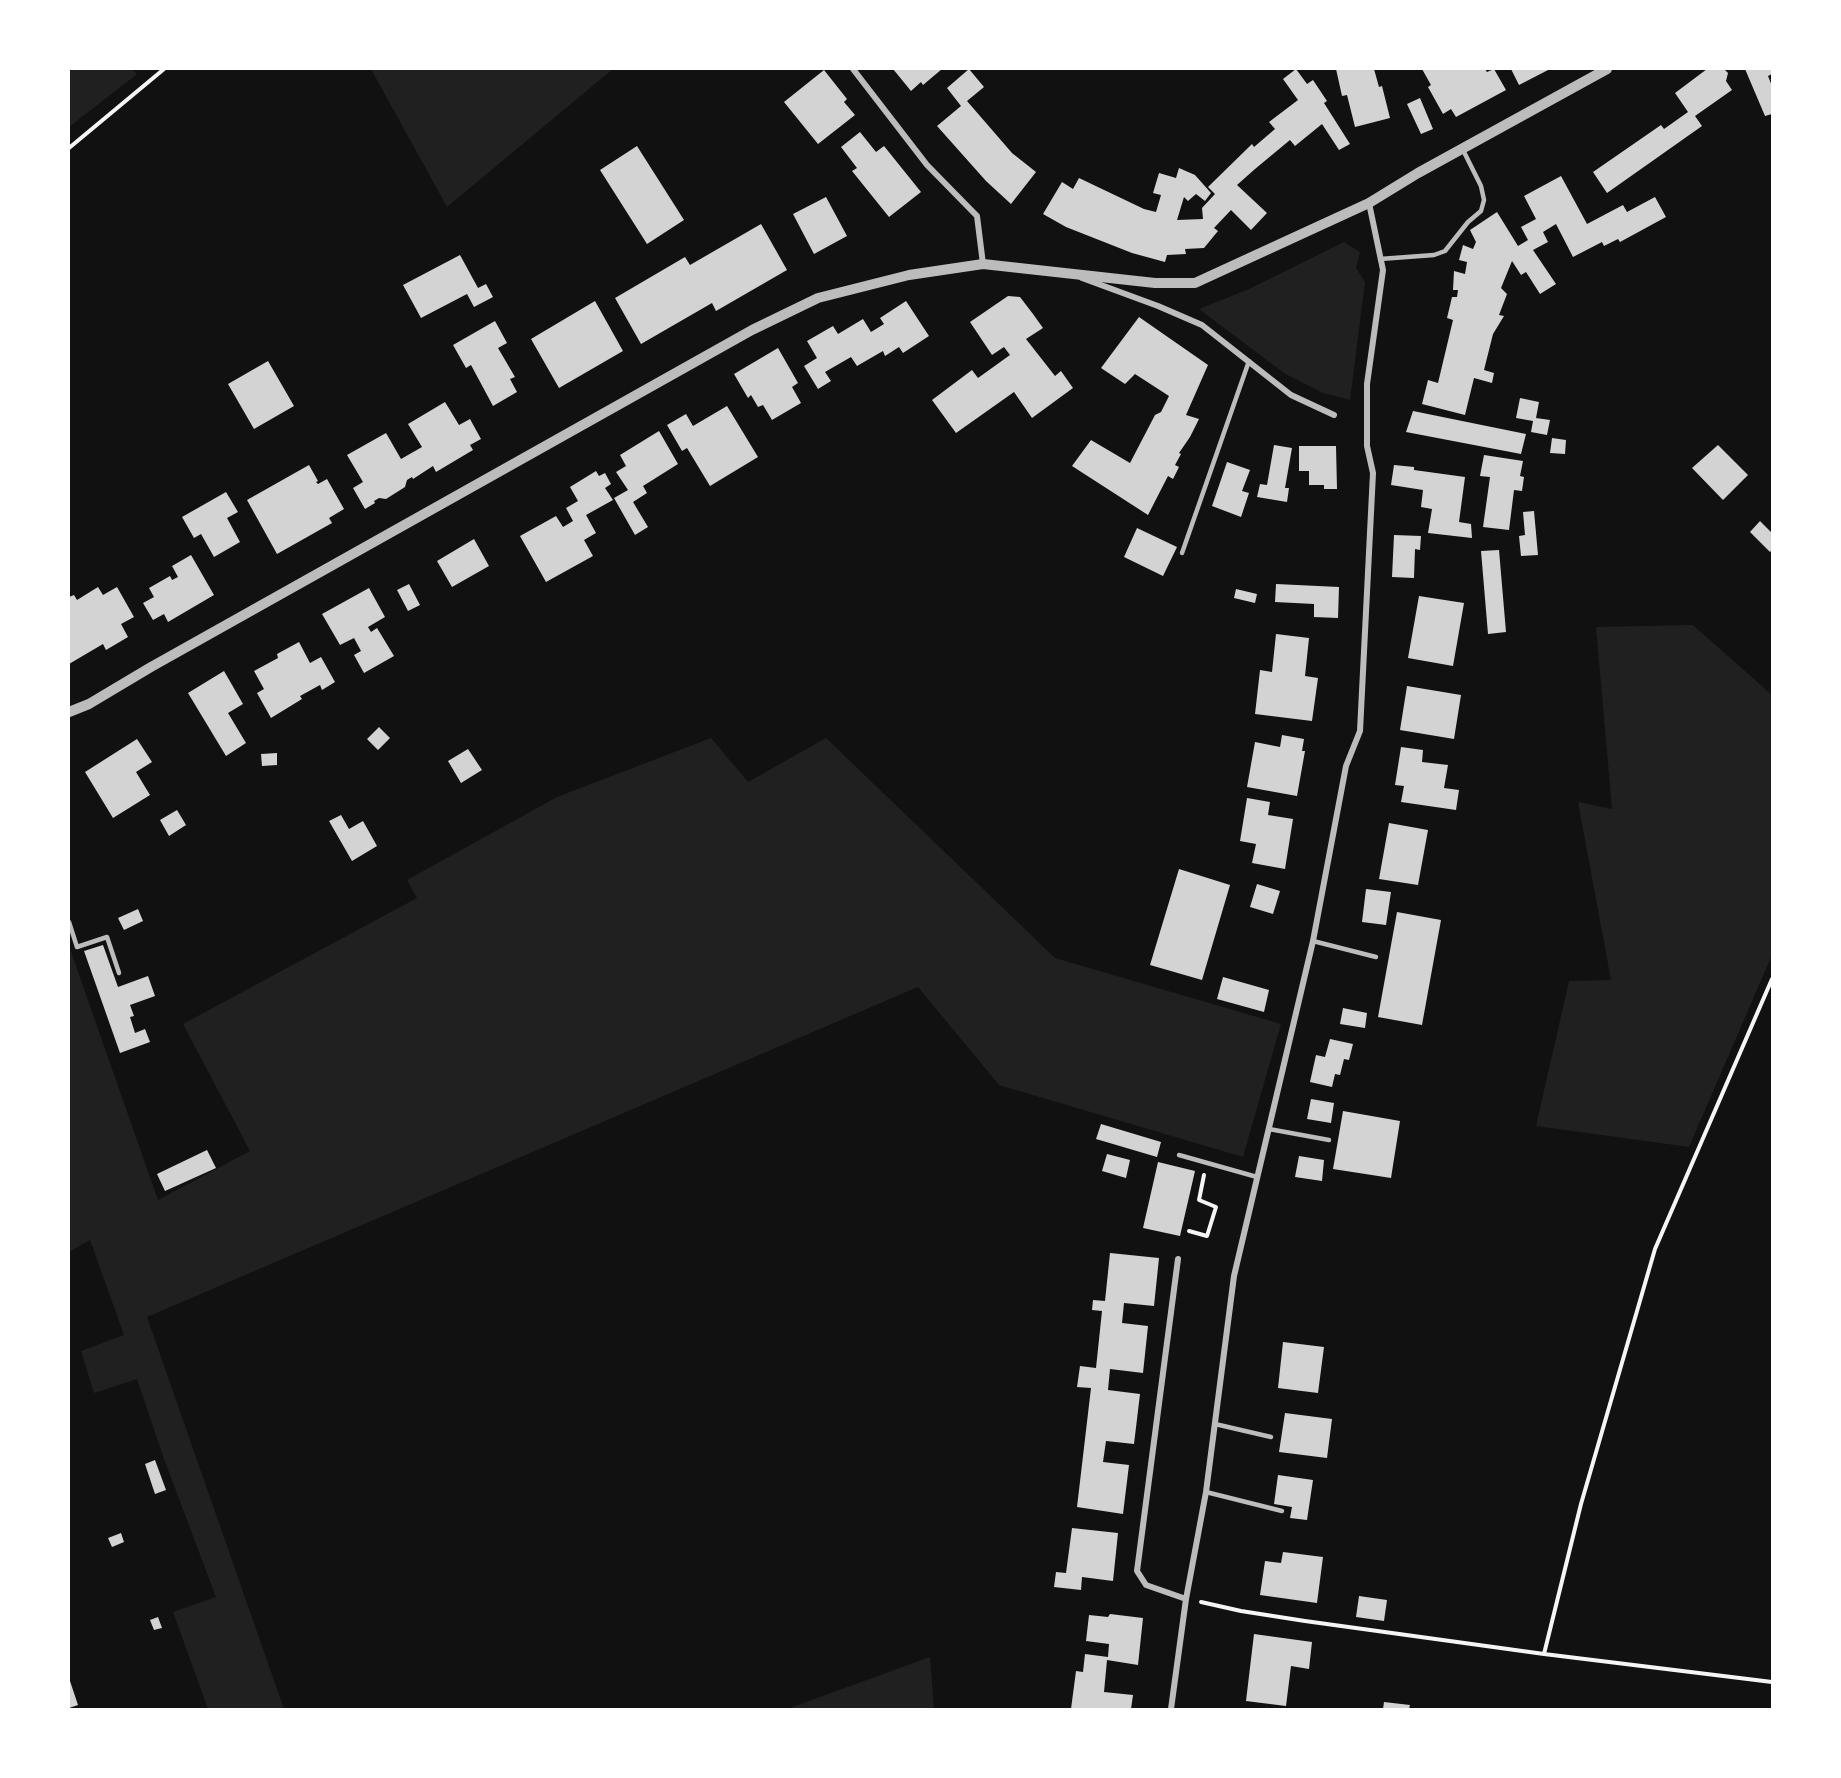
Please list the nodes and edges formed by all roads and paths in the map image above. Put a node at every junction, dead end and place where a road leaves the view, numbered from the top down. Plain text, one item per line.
1 (164, 69) edge
2 (853, 69) edge
3 (1607, 69) edge
4 (69, 148) edge
5 (1462, 149) junction
6 (1369, 203) junction
7 (1380, 259) junction
8 (983, 264) junction
9 (1064, 272) junction
10 (1249, 362) junction
11 (1334, 415) dead end
12 (1182, 553) dead end
13 (69, 712) edge
14 (69, 922) edge
15 (1314, 941) junction
16 (1376, 957) dead end
17 (119, 973) dead end
18 (1772, 979) edge
19 (1269, 1129) junction
20 (1329, 1140) dead end
21 (1179, 1155) dead end
22 (1206, 1162) junction
23 (1257, 1177) junction
24 (1189, 1231) dead end
25 (1178, 1259) dead end
26 (1215, 1424) junction
27 (1271, 1437) dead end
28 (1206, 1492) junction
29 (1281, 1511) dead end
30 (1186, 1599) junction
31 (1544, 1654) junction
32 (1772, 1682) edge
33 (1171, 1709) edge

1 - 4 path
2 - 8 street
3 - 5 street
5 - 6 street
5 - 7 lane
6 - 7 street
6 - 9 street
7 - 15 street
8 - 9 street
8 - 13 street
9 - 10 street
10 - 11 street
10 - 12 lane
14 - 17 lane
15 - 16 lane
15 - 19 street
18 - 31 path
19 - 20 lane
19 - 23 street
21 - 22 lane
22 - 23 lane
22 - 24 path
23 - 26 street
25 - 30 street
26 - 27 lane
26 - 28 street
28 - 29 lane
28 - 30 street
30 - 31 path
30 - 33 street
31 - 32 path

